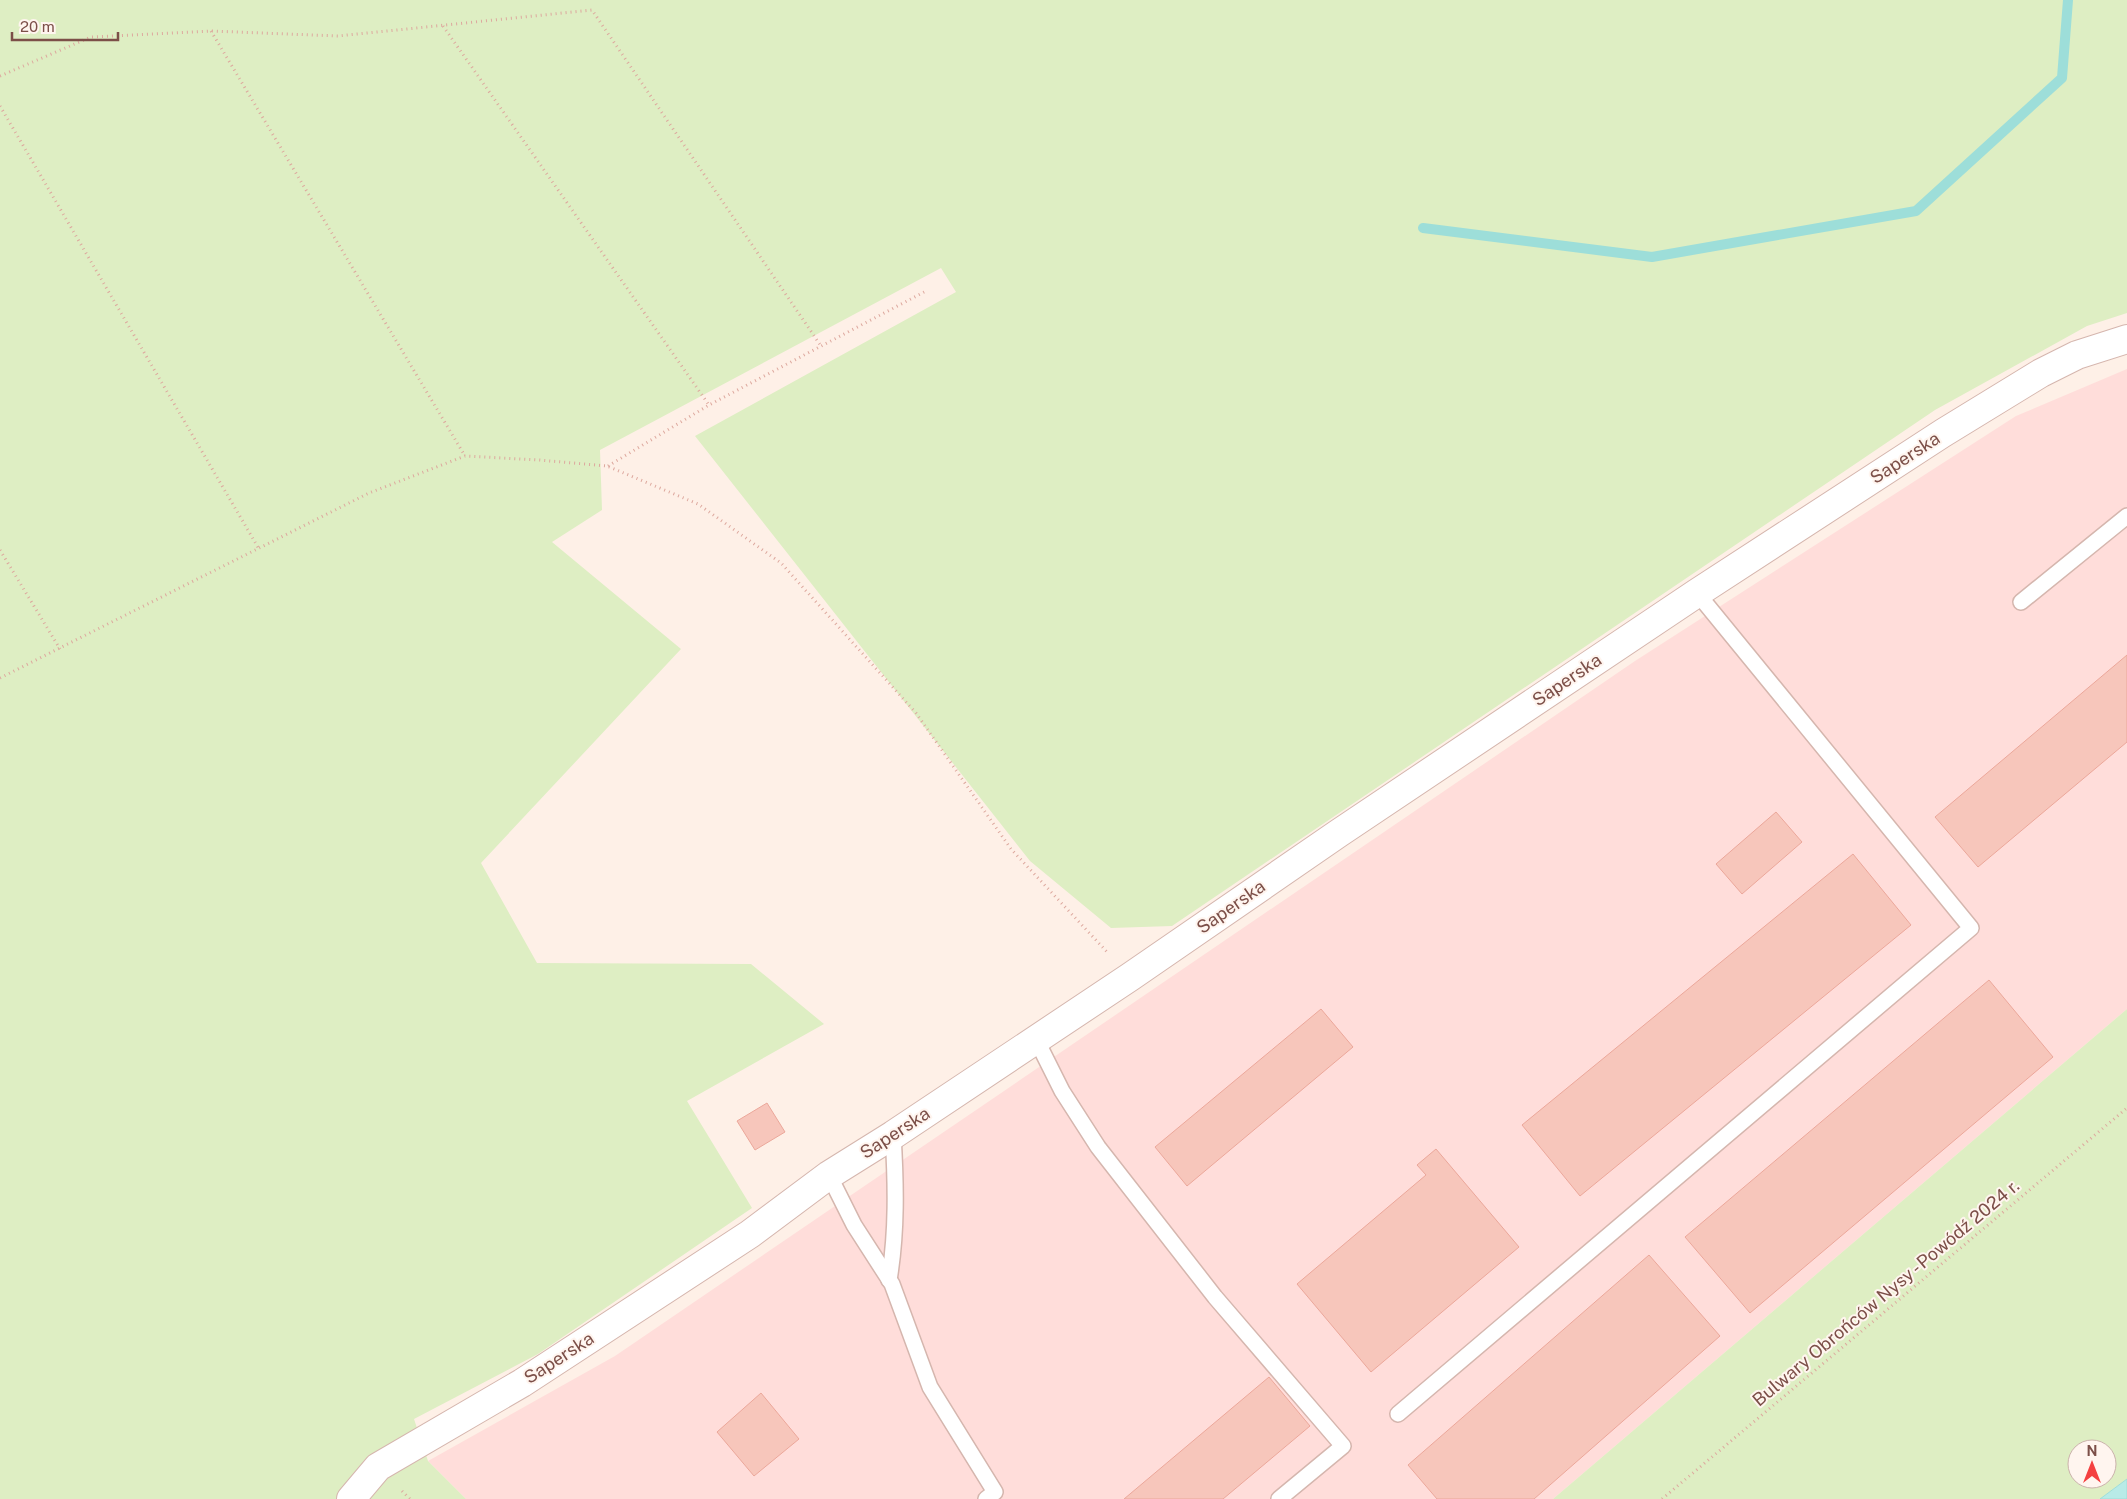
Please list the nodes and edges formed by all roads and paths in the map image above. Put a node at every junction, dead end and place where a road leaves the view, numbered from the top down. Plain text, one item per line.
1 (442, 26) junction
2 (210, 31) junction
3 (0, 76) edge
4 (0, 106) edge
5 (926, 291) dead end
6 (2127, 339) edge
7 (820, 346) junction
8 (709, 406) junction
9 (465, 456) junction
10 (607, 466) junction
11 (2127, 516) edge
12 (259, 549) junction
13 (0, 550) edge
14 (1698, 593) junction
15 (2021, 602) dead end
16 (60, 649) junction
17 (0, 678) edge
18 (1130, 977) junction
19 (1036, 1039) junction
20 (2127, 1108) edge
21 (892, 1135) junction
22 (829, 1175) junction
23 (889, 1280) junction
24 (1398, 1414) dead end
25 (351, 1499) edge
26 (986, 1499) edge
27 (1279, 1499) edge
28 (1662, 1499) edge

1 - 2 path
1 - 7 path
1 - 8 path
2 - 3 path
2 - 9 path
4 - 12 path
5 - 7 path
6 - 14 street, Saperska
7 - 8 path
8 - 10 path
9 - 10 path
9 - 12 path
10 - 18 path
11 - 15 lane
12 - 16 path
13 - 16 path
14 - 18 street, Saperska
14 - 24 lane
16 - 17 path
18 - 19 street, Saperska
19 - 21 street, Saperska
19 - 27 lane
20 - 28 path, Bulwary Obrońców Nysy - Powódź 2024 r.
21 - 22 street, Saperska
21 - 23 lane
22 - 23 lane
22 - 25 street, Saperska
23 - 26 lane

